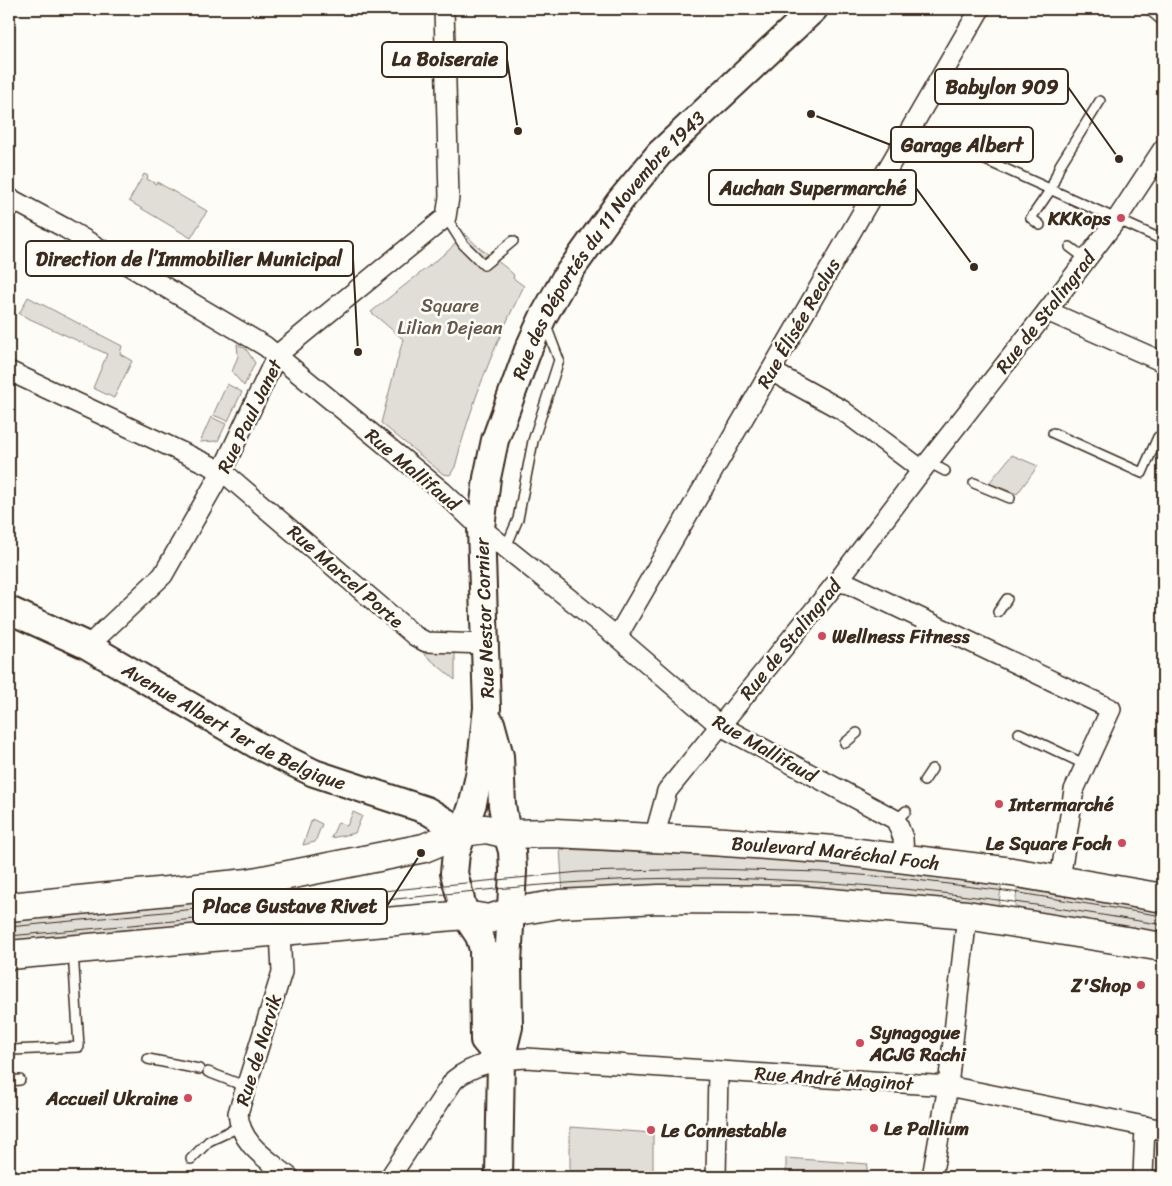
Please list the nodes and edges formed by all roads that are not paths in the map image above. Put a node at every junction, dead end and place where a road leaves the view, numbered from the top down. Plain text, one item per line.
1 (444, 9) edge
2 (814, 9) edge
3 (980, 9) edge
4 (1156, 9) edge
5 (1163, 14) edge
6 (1100, 101) dead end
7 (912, 127) junction
8 (1163, 149) edge
9 (1051, 189) junction
10 (9, 198) edge
11 (446, 217) junction
12 (1117, 219) junction
13 (1040, 225) dead end
14 (1163, 240) edge
15 (513, 241) dead end
16 (1070, 247) dead end
17 (1086, 259) junction
18 (1047, 311) junction
19 (543, 317) junction
20 (277, 355) junction
21 (1163, 362) edge
22 (9, 371) edge
23 (770, 372) junction
24 (1053, 433) dead end
25 (1158, 437) dead end
26 (924, 466) junction
27 (222, 471) junction
28 (945, 471) dead end
29 (974, 483) dead end
30 (1010, 498) dead end
31 (481, 528) junction
32 (506, 547) junction
33 (837, 582) junction
34 (1007, 599) dead end
35 (9, 610) edge
36 (998, 612) dead end
37 (617, 637) junction
38 (485, 644) junction
39 (88, 646) junction
40 (487, 708) junction
41 (719, 725) junction
42 (857, 733) dead end
43 (1019, 733) dead end
44 (845, 743) dead end
45 (1086, 764) junction
46 (932, 769) dead end
47 (924, 781) dead end
48 (463, 832) junction
49 (506, 834) junction
50 (654, 838) junction
51 (904, 857) junction
52 (1060, 879) junction
53 (1163, 898) edge
54 (9, 907) edge
55 (511, 912) junction
56 (465, 915) junction
57 (967, 915) junction
58 (280, 932) junction
59 (1163, 947) edge
60 (9, 955) edge
61 (73, 961) junction
62 (12, 1050) dead end
63 (148, 1058) dead end
64 (501, 1060) junction
65 (718, 1071) junction
66 (20, 1080) dead end
67 (9, 1081) edge
68 (948, 1086) junction
69 (247, 1087) junction
70 (239, 1127) junction
71 (1154, 1128) edge
72 (191, 1159) dead end
73 (289, 1177) edge
74 (390, 1177) edge
75 (499, 1177) edge
76 (716, 1177) edge
77 (932, 1177) edge
78 (1143, 1177) edge

1 - 11 street
2 - 19 street, Rue des Déportés du 11 Novembre 1943
3 - 7 street, Rue Élisée Reclus
4 - 5 street
6 - 9 lane
7 - 9 lane
7 - 23 street, Rue Élisée Reclus
8 - 12 street, Rue de Stalingrad
9 - 12 lane
9 - 13 lane
10 - 20 street, Rue Mallifaud
11 - 15 lane
11 - 20 street, Rue Paul Janet
12 - 14 lane
12 - 17 street, Rue de Stalingrad
16 - 17 lane
17 - 18 street, Rue de Stalingrad
18 - 21 street
18 - 26 street, Rue de Stalingrad
19 - 31 street, Rue des Déportés du 11 Novembre 1943
19 - 32 lane
20 - 27 street, Rue Paul Janet
20 - 31 street, Rue Mallifaud
22 - 27 street, Rue Marcel Porte
23 - 26 street
23 - 37 street, Rue Élisée Reclus
24 - 25 lane
26 - 28 lane
26 - 33 street, Rue de Stalingrad
27 - 38 street, Rue Marcel Porte
27 - 39 street, Rue Paul Janet
29 - 30 lane
31 - 32 street, Rue Mallifaud
31 - 38 street, Rue Nestor Cornier
32 - 37 street, Rue Mallifaud
33 - 41 street, Rue de Stalingrad
33 - 45 street
34 - 36 lane
35 - 39 street, Avenue Albert 1er de Belgique
37 - 41 street, Rue Mallifaud
38 - 40 street, Rue Nestor Cornier
39 - 48 street, Avenue Albert 1er de Belgique
40 - 48 street, Rue Nestor Cornier
40 - 49 street, Rue Nestor Cornier
41 - 50 street, Rue de Stalingrad
41 - 51 street, Rue Mallifaud
42 - 44 lane
43 - 45 lane
45 - 52 street
46 - 47 lane
48 - 49 main road, Boulevard Maréchal Foch
48 - 54 main road, Boulevard Maréchal Foch
48 - 56 street, Rue Nestor Cornier
49 - 50 main road, Boulevard Maréchal Foch
49 - 55 street, Rue Nestor Cornier
50 - 51 main road, Boulevard Maréchal Foch
51 - 52 main road, Boulevard Maréchal Foch
52 - 53 main road, Boulevard Maréchal Foch
55 - 56 main road
55 - 57 main road
55 - 64 street, Rue Nestor Cornier
56 - 58 main road
56 - 64 street, Rue Nestor Cornier
57 - 59 main road
57 - 68 street
58 - 61 main road
58 - 69 street, Rue de Narvik
60 - 61 main road
61 - 62 lane
63 - 69 lane
64 - 65 street, Rue André Maginot
64 - 74 street, Rue André Maginot
64 - 75 street, Rue Nestor Cornier
65 - 68 street, Rue André Maginot
65 - 76 street
66 - 67 lane
68 - 71 street, Rue André Maginot
68 - 77 street
69 - 70 street, Rue de Narvik
70 - 72 lane
70 - 73 street, Rue de Narvik
71 - 78 street

